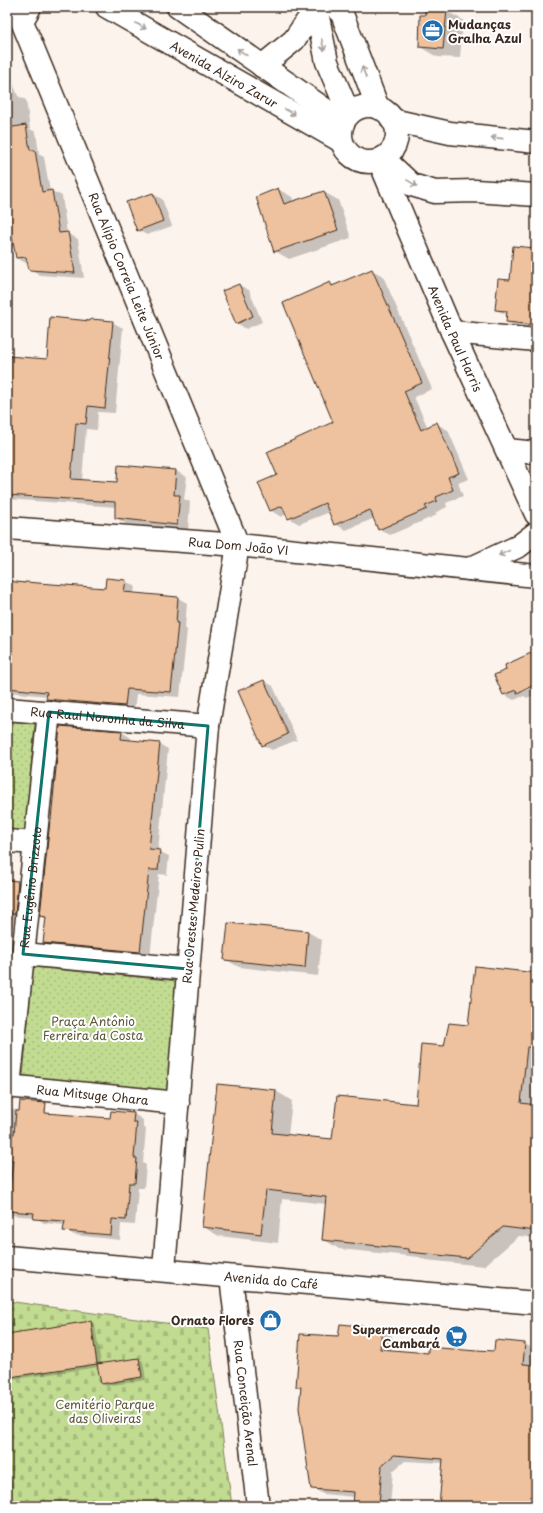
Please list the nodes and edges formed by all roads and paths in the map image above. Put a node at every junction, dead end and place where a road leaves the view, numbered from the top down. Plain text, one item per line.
1 (107, 7) edge
2 (178, 7) edge
3 (323, 7) edge
4 (23, 12) edge
5 (262, 66) junction
6 (385, 114) junction
7 (344, 126) junction
8 (536, 142) edge
9 (381, 159) junction
10 (536, 195) edge
11 (452, 332) junction
12 (536, 340) edge
13 (507, 450) junction
14 (536, 454) edge
15 (536, 514) edge
16 (7, 528) edge
17 (536, 533) edge
18 (238, 545) junction
19 (469, 569) junction
20 (536, 576) edge
21 (7, 709) edge
22 (49, 712) junction
23 (208, 726) junction
24 (7, 841) edge
25 (34, 843) junction
26 (23, 954) junction
27 (188, 969) junction
28 (8, 1086) edge
29 (178, 1103) junction
30 (7, 1257) edge
31 (164, 1269) junction
32 (231, 1277) junction
33 (536, 1303) edge
34 (258, 1506) edge

1 -> 7 street, Avenida Alziro Zarur
5 -> 2 street, Avenida Alziro Zarur
3 - 5 street
6 -> 3 street
3 -> 7 street
4 - 18 street, Rua Alípio Correia Leite Júnior
5 - 7 street, Avenida Alziro Zarur
6 - 7 street
8 -> 6 street
6 - 9 street
7 - 9 street
9 -> 10 street
9 - 11 street, Avenida Paul Harris
11 - 12 street
11 - 13 street, Avenida Paul Harris
13 - 14 street
13 - 15 street, Avenida Paul Harris
16 - 18 street, Rua Dom João VI
17 -> 19 street
18 - 19 street, Rua Dom João VI
18 - 23 street, Rua Orestes Medeiros Pulin
19 - 20 street, Rua Dom João VI
21 - 22 street, Rua Raul Noronha da Silva
22 - 23 street, Rua Raul Noronha da Silva
22 - 25 street, Rua Eugênio Brizzoto
23 - 27 street, Rua Orestes Medeiros Pulin
24 - 25 street
25 - 26 street, Rua Eugênio Brizzoto
26 - 27 street
26 - 28 street, Rua Eugênio Brizzoto
27 - 29 street, Rua Orestes Medeiros Pulin
28 - 29 street, Rua Mitsuge Ohara
29 - 31 street, Rua Orestes Medeiros Pulin
30 - 31 street, Avenida do Café
31 - 32 street, Avenida do Café
32 - 33 street, Avenida do Café
32 - 34 street, Rua Conceição Arenal

